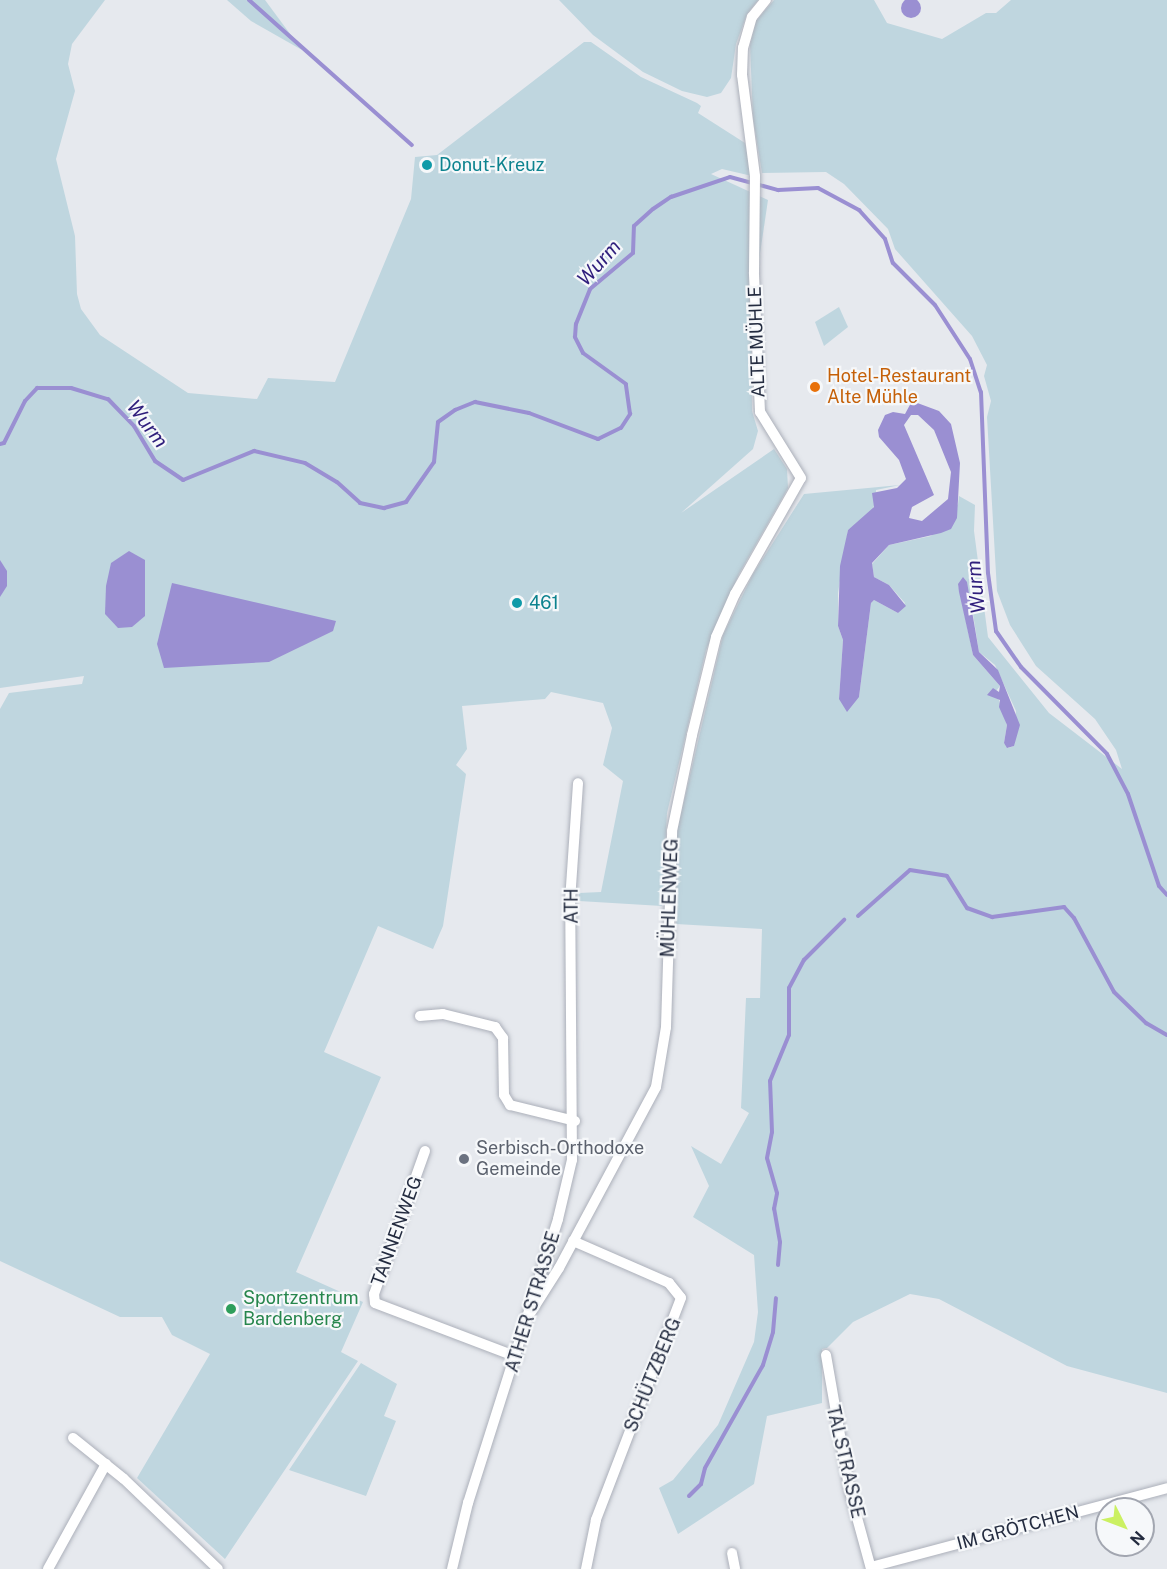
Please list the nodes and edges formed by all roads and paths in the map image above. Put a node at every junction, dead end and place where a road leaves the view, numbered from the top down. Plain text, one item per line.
1 (766, 0) edge
2 (801, 478) joint
3 (578, 783) dead end
4 (420, 1016) dead end
5 (574, 1028) joint
6 (575, 1121) junction
7 (425, 1151) dead end
8 (573, 1241) junction
9 (531, 1312) junction
10 (826, 1355) dead end
11 (517, 1357) junction
12 (73, 1438) dead end
13 (106, 1464) junction
14 (1167, 1488) edge
15 (732, 1553) dead end
16 (871, 1568) edge
17 (48, 1569) edge
18 (218, 1569) edge
19 (452, 1569) edge
20 (586, 1569) edge
21 (735, 1569) edge

1 - 2 street, ALTE MÜHLE
2 - 8 street, MÜHLENWEG
3 - 5 street, ATH
4 - 6 street
5 - 6 street, ATHER STRASSE
6 - 9 street, ATHER STRASSE
7 - 11 street, TANNENWEG
8 - 9 street, MÜHLENWEG
8 - 20 street, SCHÜTZBERG
9 - 11 street, ATHER STRASSE
10 - 16 street, TALSTRASSE
11 - 19 street, ATHER STRASSE
12 - 13 street
13 - 17 street
13 - 18 street
14 - 16 street, IM GRÖTCHEN
15 - 21 street

